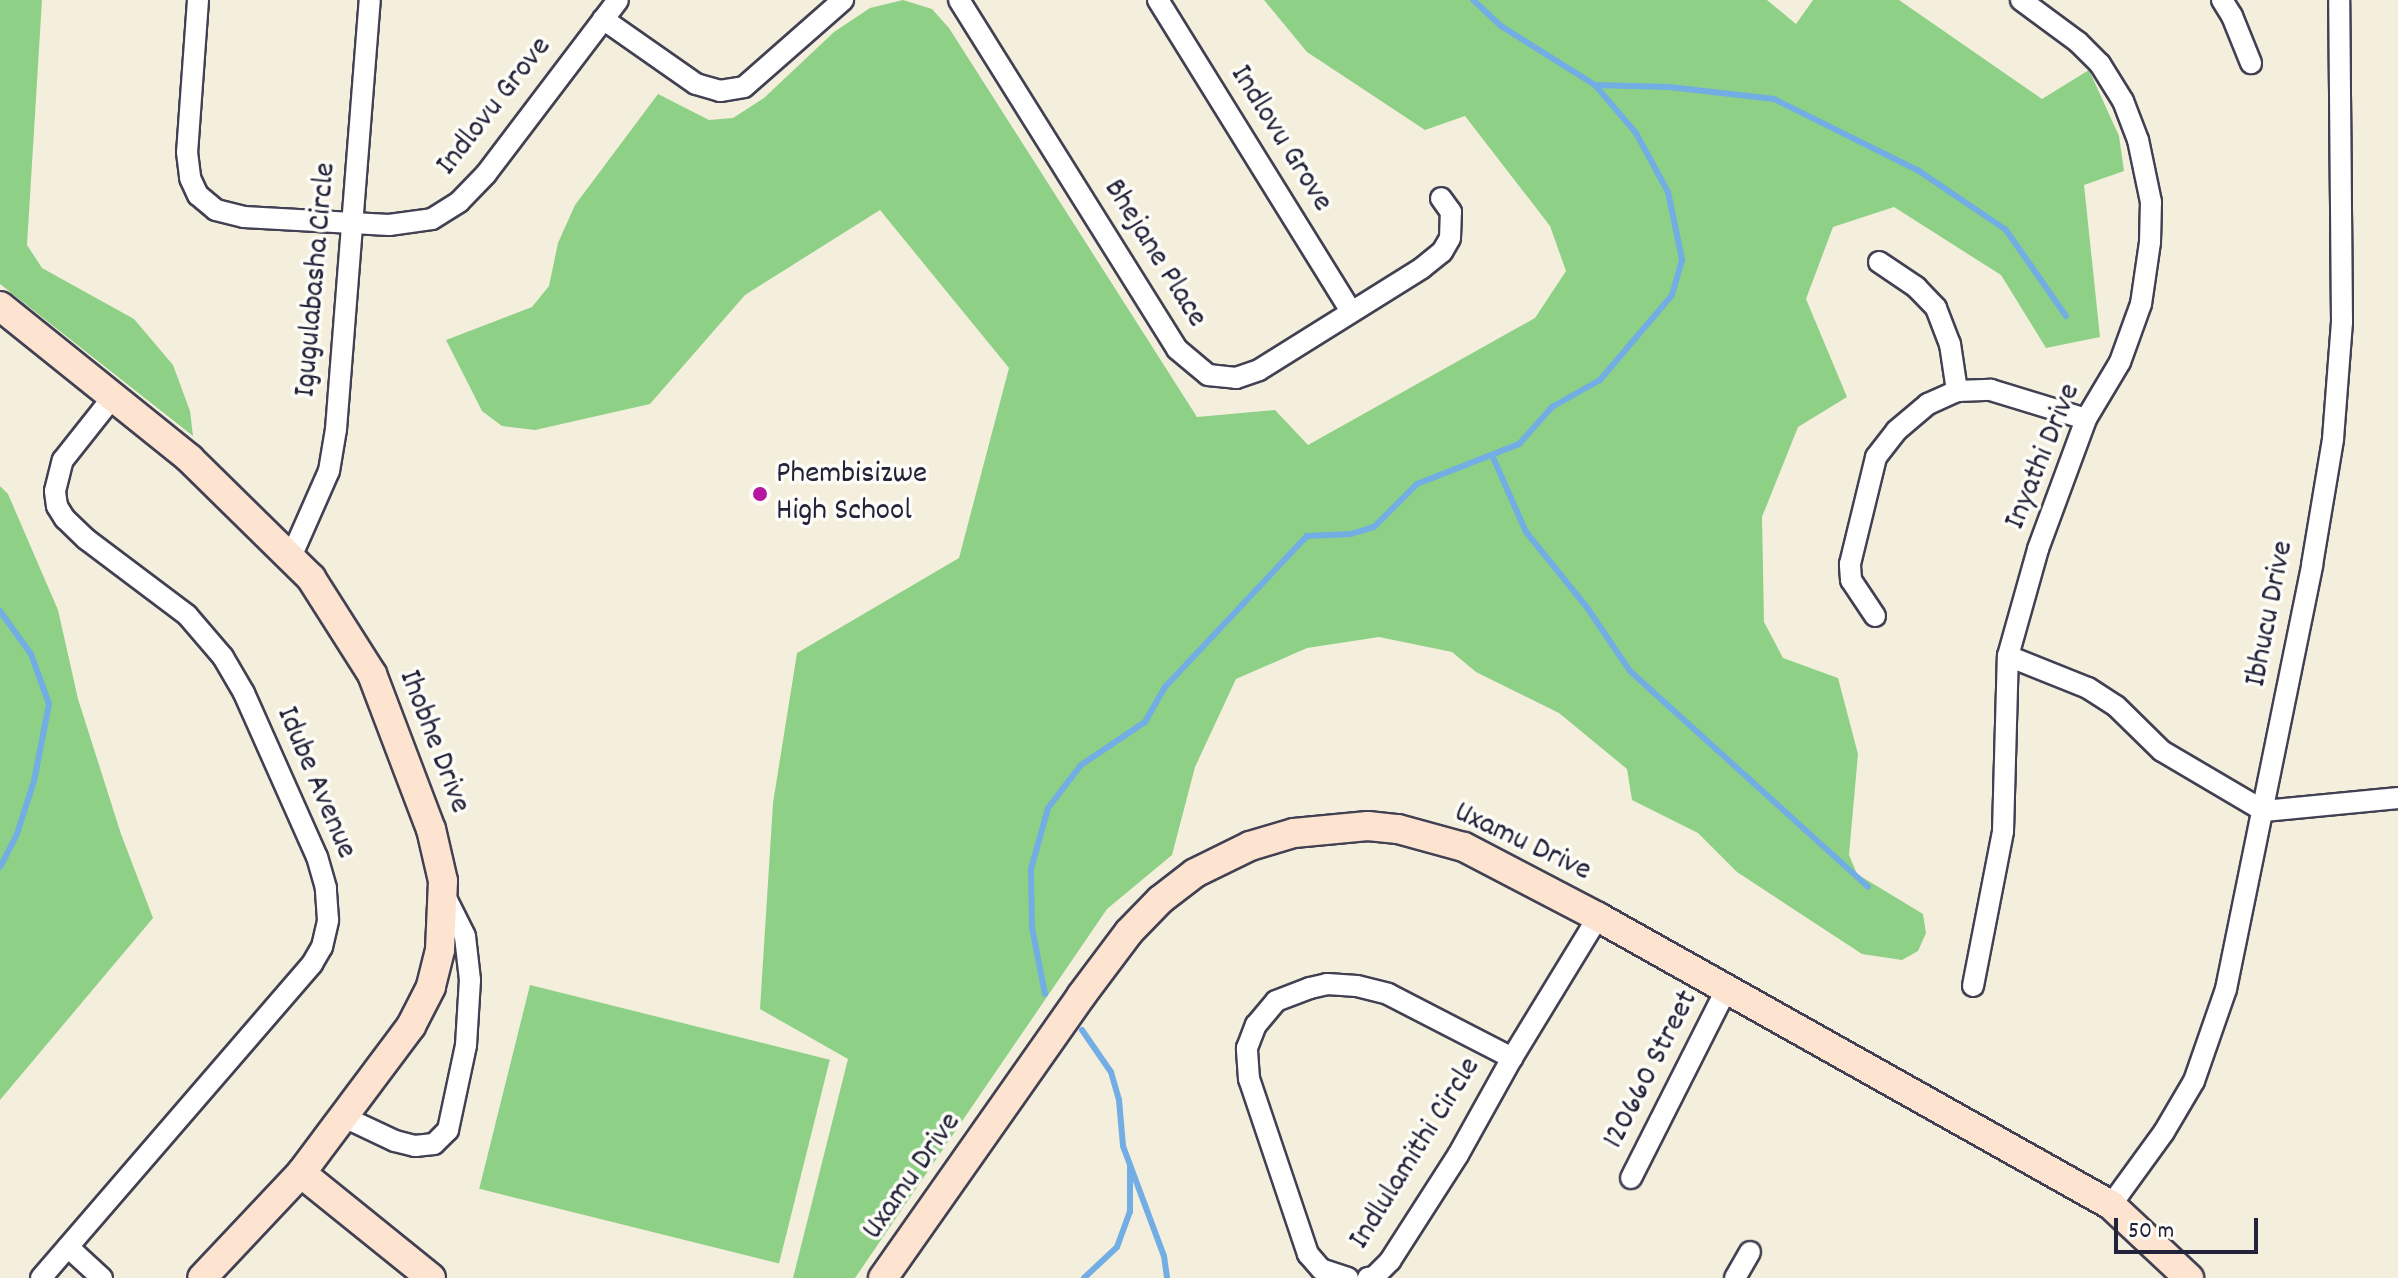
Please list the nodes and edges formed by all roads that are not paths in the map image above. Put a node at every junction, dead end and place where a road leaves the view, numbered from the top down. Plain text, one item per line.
1 (198, 0) edge
2 (370, 0) edge
3 (618, 0) edge
4 (843, 0) edge
5 (959, 0) edge
6 (1158, 0) edge
7 (2021, 0) edge
8 (2222, 0) edge
9 (2339, 0) edge
10 (603, 19) junction
11 (2251, 63) dead end
12 (1441, 198) dead end
13 (352, 225) junction
14 (1879, 262) dead end
15 (0, 306) edge
16 (1350, 310) junction
17 (1957, 391) junction
18 (113, 397) junction
19 (2086, 419) junction
20 (291, 557) junction
21 (1875, 616) dead end
22 (2008, 656) junction
23 (2398, 798) edge
24 (2264, 811) junction
25 (443, 891) junction
26 (1598, 917) junction
27 (1973, 986) dead end
28 (1726, 990) junction
29 (1512, 1058) junction
30 (344, 1117) junction
31 (301, 1173) junction
32 (1631, 1178) dead end
33 (2111, 1205) junction
34 (68, 1247) junction
35 (1750, 1252) dead end
36 (41, 1278) edge
37 (102, 1278) edge
38 (202, 1278) edge
39 (431, 1278) edge
40 (883, 1278) edge
41 (1348, 1278) edge
42 (1368, 1278) edge
43 (1735, 1278) edge
44 (2189, 1278) edge

1 - 13 street, Indlovu Grove
2 - 13 street, Igugulabasha Circle
3 - 10 street, Indlovu Grove
4 - 10 street
5 - 16 street, Bhejane Place
6 - 16 street, Indlovu Grove
7 - 19 street, Inyathi Drive
8 - 11 street
9 - 24 street, Ibhucu Drive
10 - 13 street, Indlovu Grove
12 - 16 street, Bhejane Place
13 - 20 street, Igugulabasha Circle
14 - 17 street
15 - 18 street, Ihobhe Drive
17 - 19 street
17 - 21 street
18 - 20 street, Ihobhe Drive
18 - 34 street, Idube Avenue
19 - 22 street, Inyathi Drive
20 - 25 street, Ihobhe Drive
22 - 24 street
22 - 27 street, Inyathi Drive
23 - 24 street
24 - 33 street, Ibhucu Drive
25 - 30 street, Ihobhe Drive
25 - 30 street
26 - 28 street, Uxamu Drive
26 - 29 street, Indlulamithi Circle
26 - 40 street, Uxamu Drive
28 - 32 street, 120660 Street
28 - 33 street, Uxamu Drive
29 - 41 street, Indlulamithi Circle
29 - 42 street, Indlulamithi Circle
30 - 31 street, Ihobhe Drive
31 - 38 street, Ihobhe Drive
31 - 39 street
33 - 44 street, Uxamu Drive
34 - 36 street, Idube Avenue
34 - 37 street
35 - 43 street

